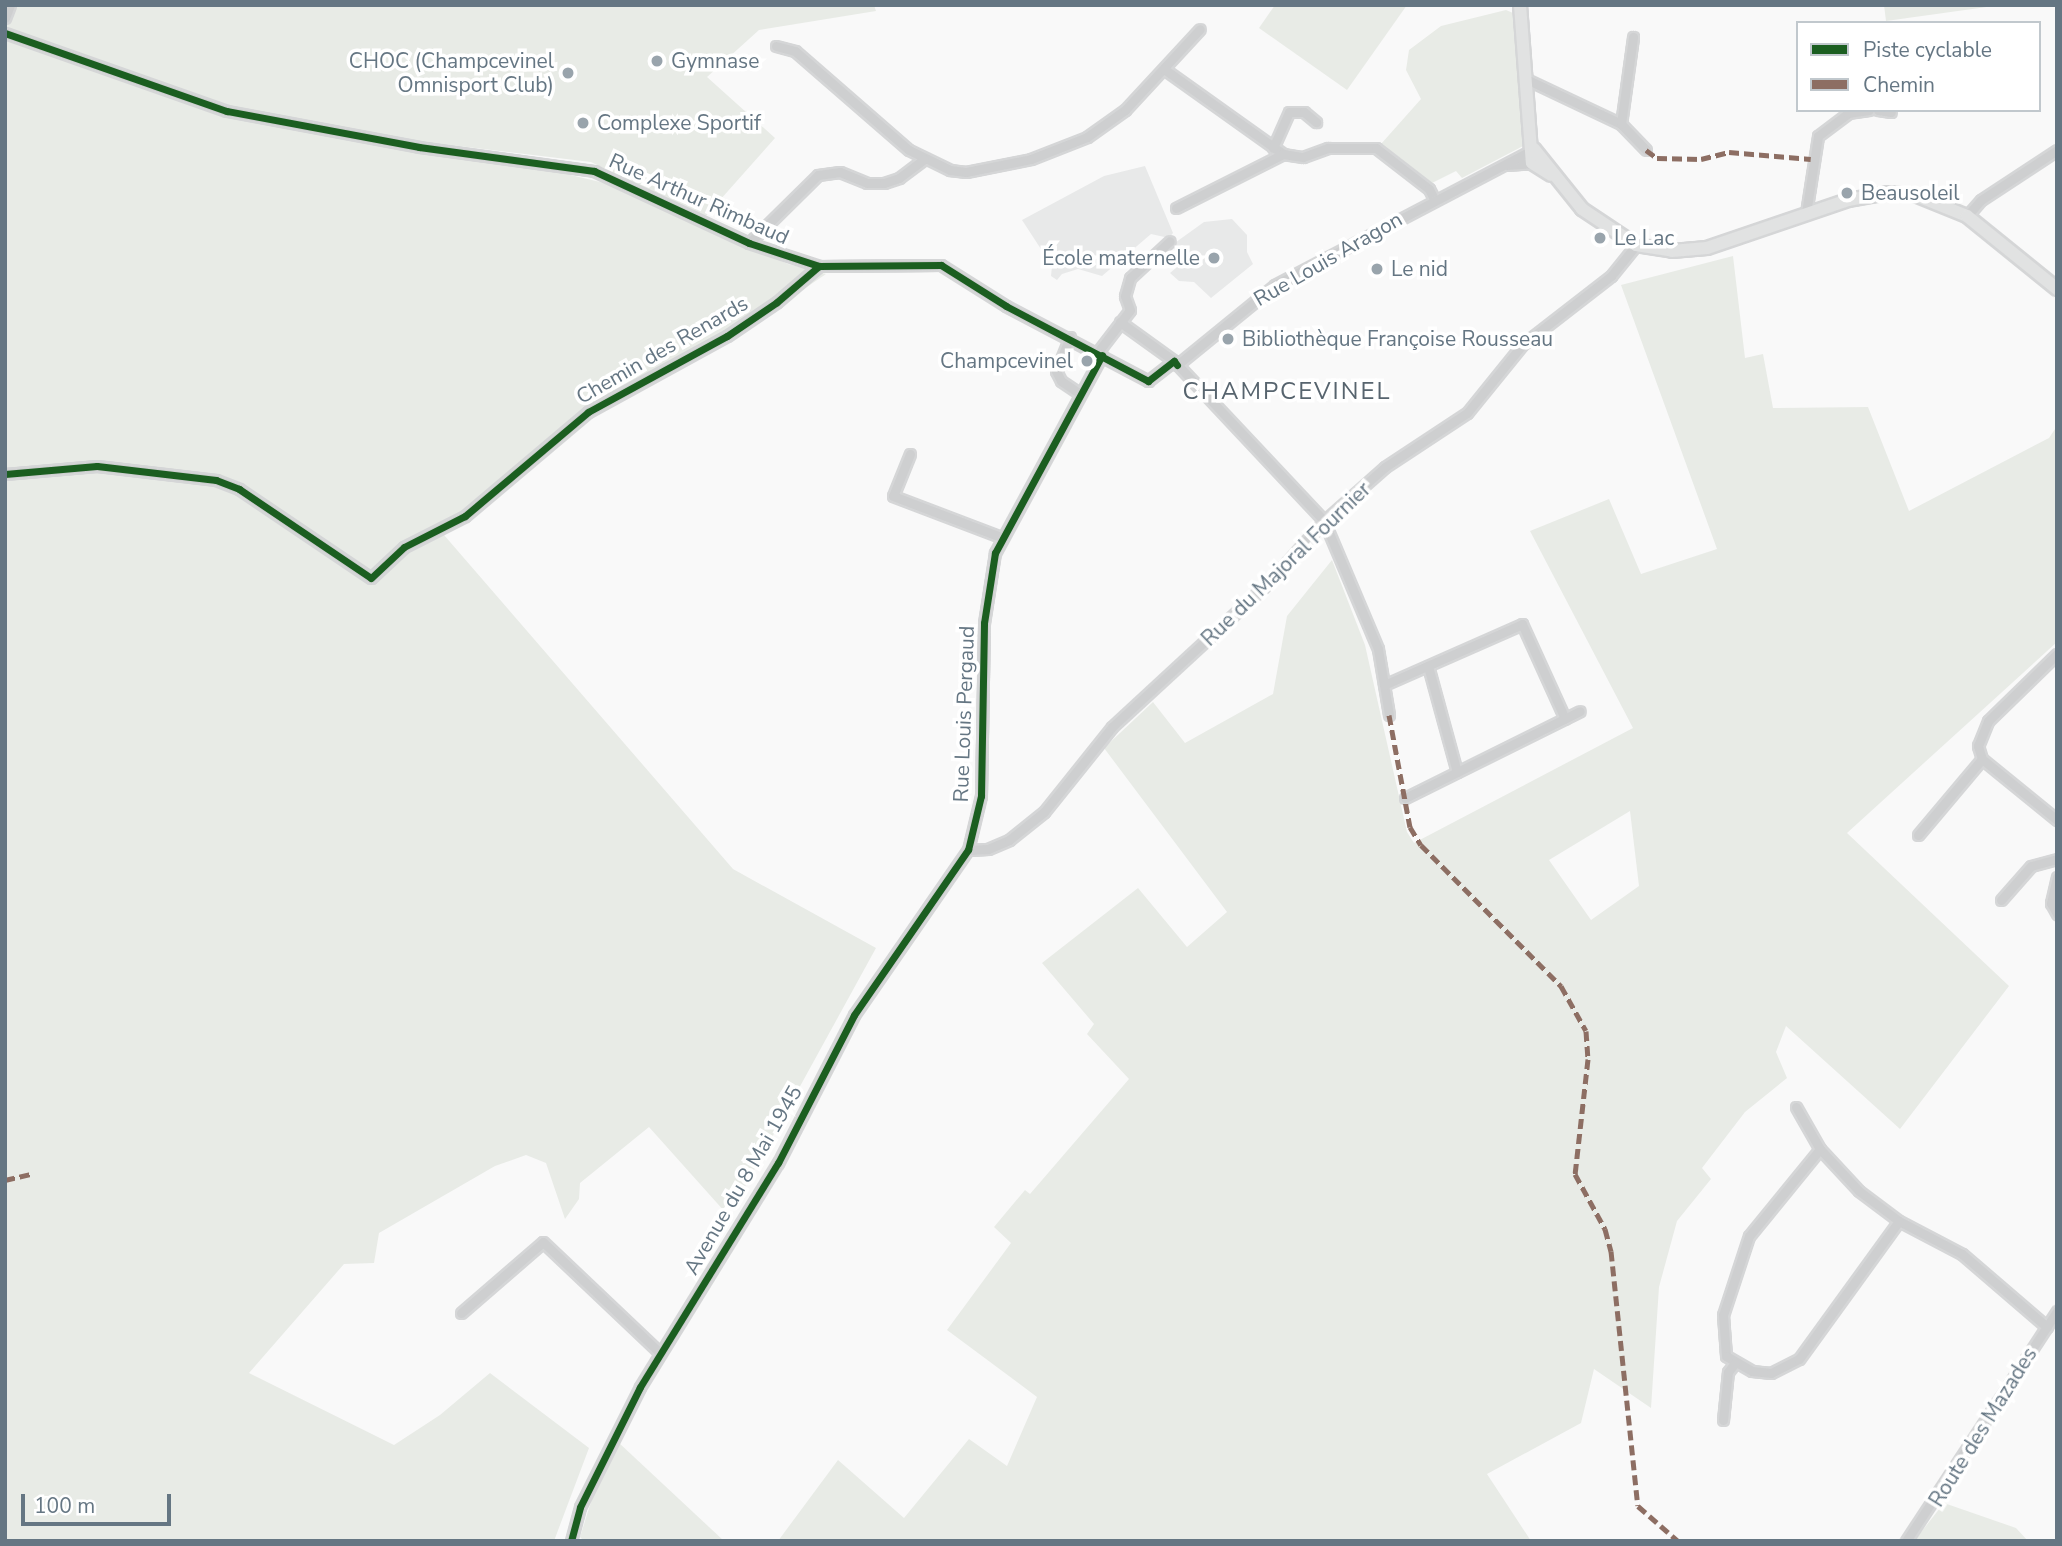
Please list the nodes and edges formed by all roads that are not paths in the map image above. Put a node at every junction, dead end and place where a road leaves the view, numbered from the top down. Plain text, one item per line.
1 (10, 5) edge
2 (1520, 5) edge
3 (5, 18) edge
4 (1200, 29) dead end
5 (5, 33) edge
6 (1633, 37) dead end
7 (776, 46) dead end
8 (1164, 69) junction
9 (1526, 79) junction
10 (1855, 112) edge
11 (1316, 122) dead end
12 (1621, 124) junction
13 (1273, 148) junction
14 (1534, 149) junction
15 (1646, 150) dead end
16 (2057, 150) edge
17 (1283, 154) junction
18 (924, 159) junction
19 (1532, 163) junction
20 (1491, 170) junction
21 (1562, 185) junction
22 (1434, 199) junction
23 (1176, 208) dead end
24 (1806, 213) junction
25 (1967, 216) junction
26 (1170, 241) dead end
27 (749, 243) junction
28 (1636, 245) junction
29 (819, 266) junction
30 (2057, 289) edge
31 (1120, 322) junction
32 (1070, 337) junction
33 (1100, 354) junction
34 (1175, 363) junction
35 (1079, 393) junction
36 (910, 454) dead end
37 (5, 474) edge
38 (1324, 521) junction
39 (1002, 537) junction
40 (2057, 654) edge
41 (1428, 666) junction
42 (1384, 685) junction
43 (1580, 711) dead end
44 (1389, 715) dead end
45 (1565, 719) junction
46 (1982, 759) junction
47 (1457, 772) junction
48 (1405, 798) dead end
49 (2057, 820) edge
50 (1918, 835) dead end
51 (968, 850) junction
52 (2057, 859) edge
53 (2057, 877) edge
54 (2001, 900) dead end
55 (2057, 914) edge
56 (1796, 1107) dead end
57 (1820, 1149) junction
58 (1899, 1221) junction
59 (2057, 1311) edge
60 (461, 1313) dead end
61 (2047, 1327) junction
62 (660, 1353) junction
63 (1735, 1363) junction
64 (1723, 1420) dead end
65 (571, 1541) edge
66 (1906, 1541) edge

1 - 3 street
2 - 9 main road
4 - 8 street
5 - 27 street, Rue Arthur Rimbaud
6 - 12 street
7 - 18 street
8 - 13 street
8 - 18 street
9 - 12 street
9 - 14 main road
10 - 24 street
11 - 13 street
12 - 15 street
13 - 17 street
14 - 19 main road
14 - 20 street, Rue Louis Aragon
14 - 21 main road
16 - 25 street
17 - 22 street
17 - 23 street
18 - 27 street
19 - 20 street, Rue Louis Aragon
19 - 21 main road
20 - 22 street, Rue Louis Aragon
21 - 28 main road
22 - 34 street, Rue Louis Aragon
24 - 25 main road
24 - 28 main road
25 - 30 main road
26 - 31 street
27 - 29 street, Rue Arthur Rimbaud
28 - 38 street, Rue du Majoral Fournier
29 - 32 street, Rue Arthur Rimbaud
29 - 37 street, Chemin des Renards
31 - 33 street, Rue Louis Pergaud
31 - 34 street
32 - 33 street, Rue Arthur Rimbaud
32 - 35 street
33 - 34 street, Rue Arthur Rimbaud
33 - 35 street, Rue Louis Pergaud
34 - 38 street
35 - 39 street, Rue Louis Pergaud
36 - 39 street
38 - 42 street
38 - 51 street, Rue du Majoral Fournier
39 - 51 street, Rue Louis Pergaud
40 - 46 street
41 - 42 street
41 - 45 street
41 - 47 street
42 - 44 street
43 - 45 street
45 - 47 street
46 - 49 street
46 - 50 street
47 - 48 street
51 - 62 street, Avenue du 8 Mai 1945
52 - 54 street
53 - 55 street
56 - 57 street
57 - 58 street
57 - 63 street
58 - 61 street
58 - 63 street
59 - 61 street, Route des Mazades
60 - 62 street
61 - 66 street, Route des Mazades
62 - 65 street, Avenue du 8 Mai 1945
63 - 64 street

